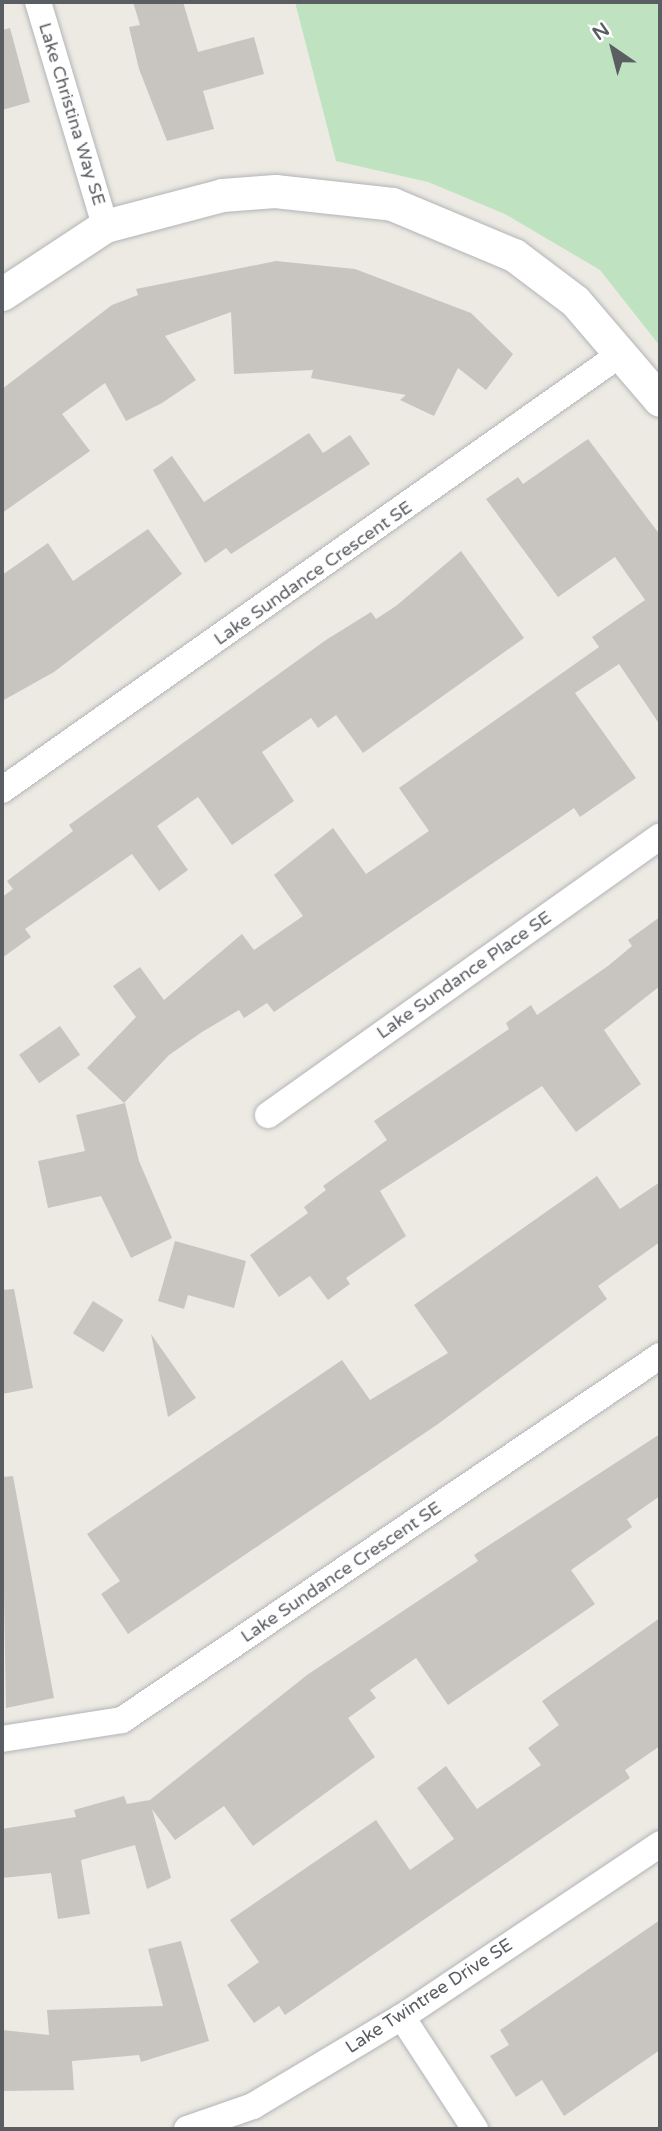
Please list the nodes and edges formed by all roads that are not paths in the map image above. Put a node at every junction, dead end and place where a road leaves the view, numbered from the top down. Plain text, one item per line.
1 (38, 2) edge
2 (105, 226) junction
3 (2, 294) edge
4 (622, 353) junction
5 (660, 400) edge
6 (2, 790) edge
7 (660, 836) edge
8 (268, 1115) dead end
9 (660, 1356) edge
10 (2, 1739) edge
11 (660, 1844) edge
12 (402, 2017) junction
13 (187, 2129) edge
14 (475, 2129) edge

1 - 2 street, Lake Christina Way SE
2 - 3 street
2 - 4 street
4 - 5 street
4 - 6 street, Lake Sundance Crescent SE
7 - 8 street, Lake Sundance Place SE
9 - 10 street, Lake Sundance Crescent SE
11 - 12 street, Lake Twintree Drive SE
12 - 13 street, Lake Twintree Drive SE
12 - 14 street

